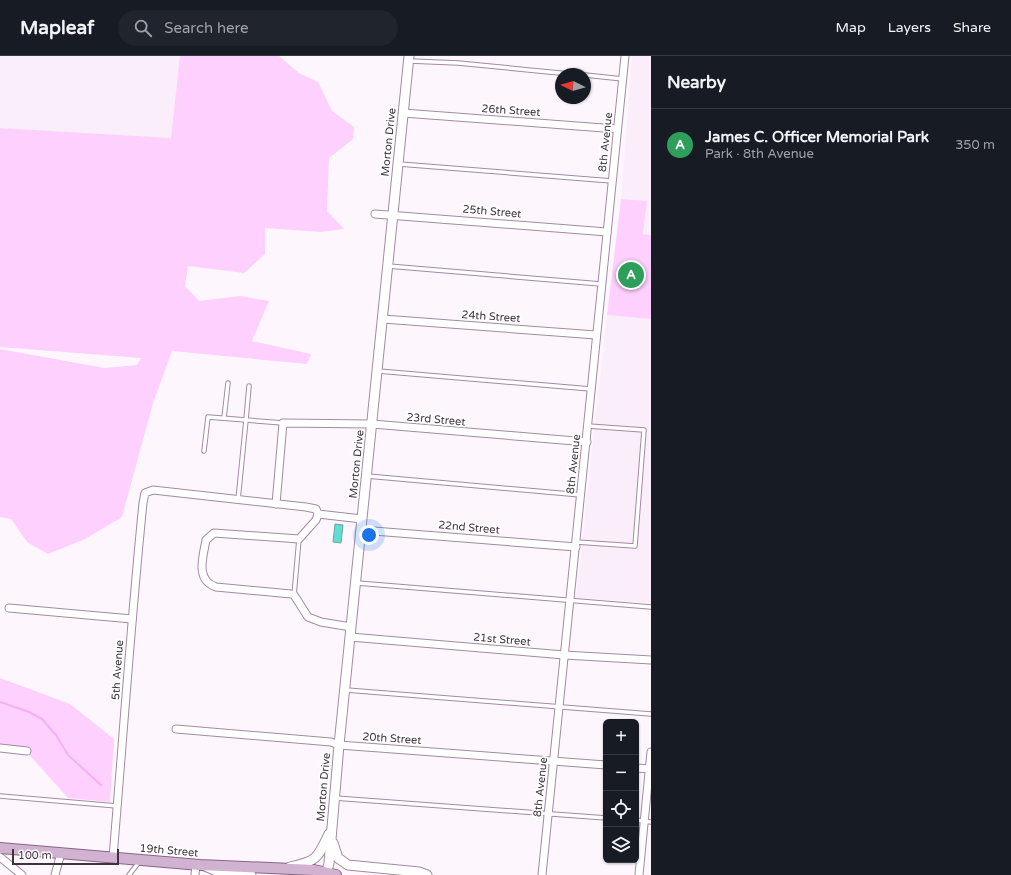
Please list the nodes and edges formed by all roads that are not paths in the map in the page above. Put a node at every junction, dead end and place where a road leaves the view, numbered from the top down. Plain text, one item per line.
1 (625, 56) edge
2 (409, 58) edge
3 (555, 73) edge
4 (591, 76) edge
5 (623, 79) junction
6 (403, 112) junction
7 (617, 129) junction
8 (398, 164) junction
9 (612, 181) junction
10 (375, 214) dead end
11 (392, 214) junction
12 (607, 232) junction
13 (387, 266) junction
14 (601, 284) junction
15 (383, 319) junction
16 (596, 335) junction
17 (378, 371) junction
18 (228, 384) dead end
19 (248, 386) dead end
20 (591, 389) junction
21 (224, 418) junction
22 (246, 420) junction
23 (283, 423) junction
24 (372, 424) junction
25 (588, 426) junction
26 (586, 442) junction
27 (204, 451) dead end
28 (367, 476) junction
29 (581, 495) junction
30 (238, 500) junction
31 (276, 504) junction
32 (318, 514) junction
33 (362, 519) junction
34 (361, 530) junction
35 (299, 539) junction
36 (576, 544) junction
37 (356, 583) junction
38 (294, 595) junction
39 (570, 601) junction
40 (651, 607) edge
41 (9, 608) dead end
42 (132, 619) junction
43 (351, 627) junction
44 (350, 637) junction
45 (564, 655) junction
46 (651, 660) edge
47 (345, 690) junction
48 (558, 707) junction
49 (651, 714) edge
50 (176, 729) dead end
51 (339, 745) junction
52 (0, 748) edge
53 (27, 751) dead end
54 (651, 752) edge
55 (553, 761) junction
56 (603, 765) edge
57 (639, 768) edge
58 (650, 769) edge
59 (0, 796) edge
60 (334, 798) junction
61 (117, 806) junction
62 (548, 814) junction
63 (603, 818) edge
64 (644, 821) edge
65 (332, 831) junction
66 (0, 848) edge
67 (61, 853) junction
68 (113, 857) junction
69 (1, 859) edge
70 (141, 859) junction
71 (198, 864) junction
72 (287, 868) junction
73 (329, 874) edge
74 (22, 875) edge
75 (56, 875) edge
76 (129, 875) edge
77 (196, 875) edge
78 (251, 875) edge
79 (427, 875) edge
80 (542, 875) edge
81 (640, 875) edge

1 - 5 street, 8th Avenue
2 - 3 lane
2 - 6 street, Morton Drive
4 - 5 lane
5 - 7 street, 8th Avenue
6 - 7 street, 26th Street
6 - 8 street, Morton Drive
7 - 9 street, 8th Avenue
8 - 9 lane
8 - 11 street, Morton Drive
9 - 12 street, 8th Avenue
10 - 11 street, 25th Street
11 - 12 street, 25th Street
11 - 13 street, Morton Drive
12 - 14 street, 8th Avenue
13 - 14 lane
13 - 15 street, Morton Drive
14 - 16 street, 8th Avenue
15 - 16 street, 24th Street
15 - 17 street, Morton Drive
16 - 20 street, 8th Avenue
17 - 20 lane
17 - 24 street, Morton Drive
18 - 21 lane
19 - 22 lane
20 - 25 street, 8th Avenue
21 - 22 lane
21 - 27 lane
22 - 23 lane
22 - 30 lane
23 - 24 street, 23rd Street
23 - 31 street
24 - 26 street, 23rd Street
24 - 28 street, Morton Drive
25 - 26 street, 8th Avenue
25 - 36 lane
26 - 29 street, 8th Avenue
28 - 29 lane
28 - 33 street, Morton Drive
29 - 36 street, 8th Avenue
30 - 31 street
30 - 42 street, 5th Avenue
31 - 32 street
32 - 33 street
32 - 35 street
33 - 34 street, Morton Drive
34 - 36 street, 22nd Street
34 - 37 street, Morton Drive
35 - 38 lane
35 - 38 street
36 - 39 street, 8th Avenue
37 - 39 lane
37 - 43 street, Morton Drive
38 - 43 street
39 - 40 lane
39 - 45 street, 8th Avenue
41 - 42 street
42 - 61 street, 5th Avenue
43 - 44 street, Morton Drive
44 - 45 street, 21st Street
44 - 47 street, Morton Drive
45 - 46 street, 21st Street
45 - 48 street, 8th Avenue
47 - 48 lane
47 - 51 street, Morton Drive
48 - 49 lane
48 - 55 street, 8th Avenue
50 - 51 street, 20th Street
51 - 55 street, 20th Street
51 - 60 street, Morton Drive
52 - 53 street
54 - 58 street
55 - 56 street, 20th Street
55 - 62 street, 8th Avenue
57 - 58 street
58 - 64 street
59 - 61 lane
60 - 62 lane
60 - 65 street, Morton Drive
61 - 68 street, 5th Avenue
62 - 63 lane
62 - 80 street, 8th Avenue
64 - 81 street
65 - 72 street
65 - 73 street, Morton Drive
65 - 79 street
66 - 67 main road, 19th Street
67 - 68 main road, 19th Street
67 - 75 street
68 - 70 main road, 19th Street
69 - 74 street
70 - 71 main road, 19th Street
70 - 76 lane
71 - 72 main road, 19th Street
71 - 77 street
71 - 78 street
72 - 73 main road, 19th Street

